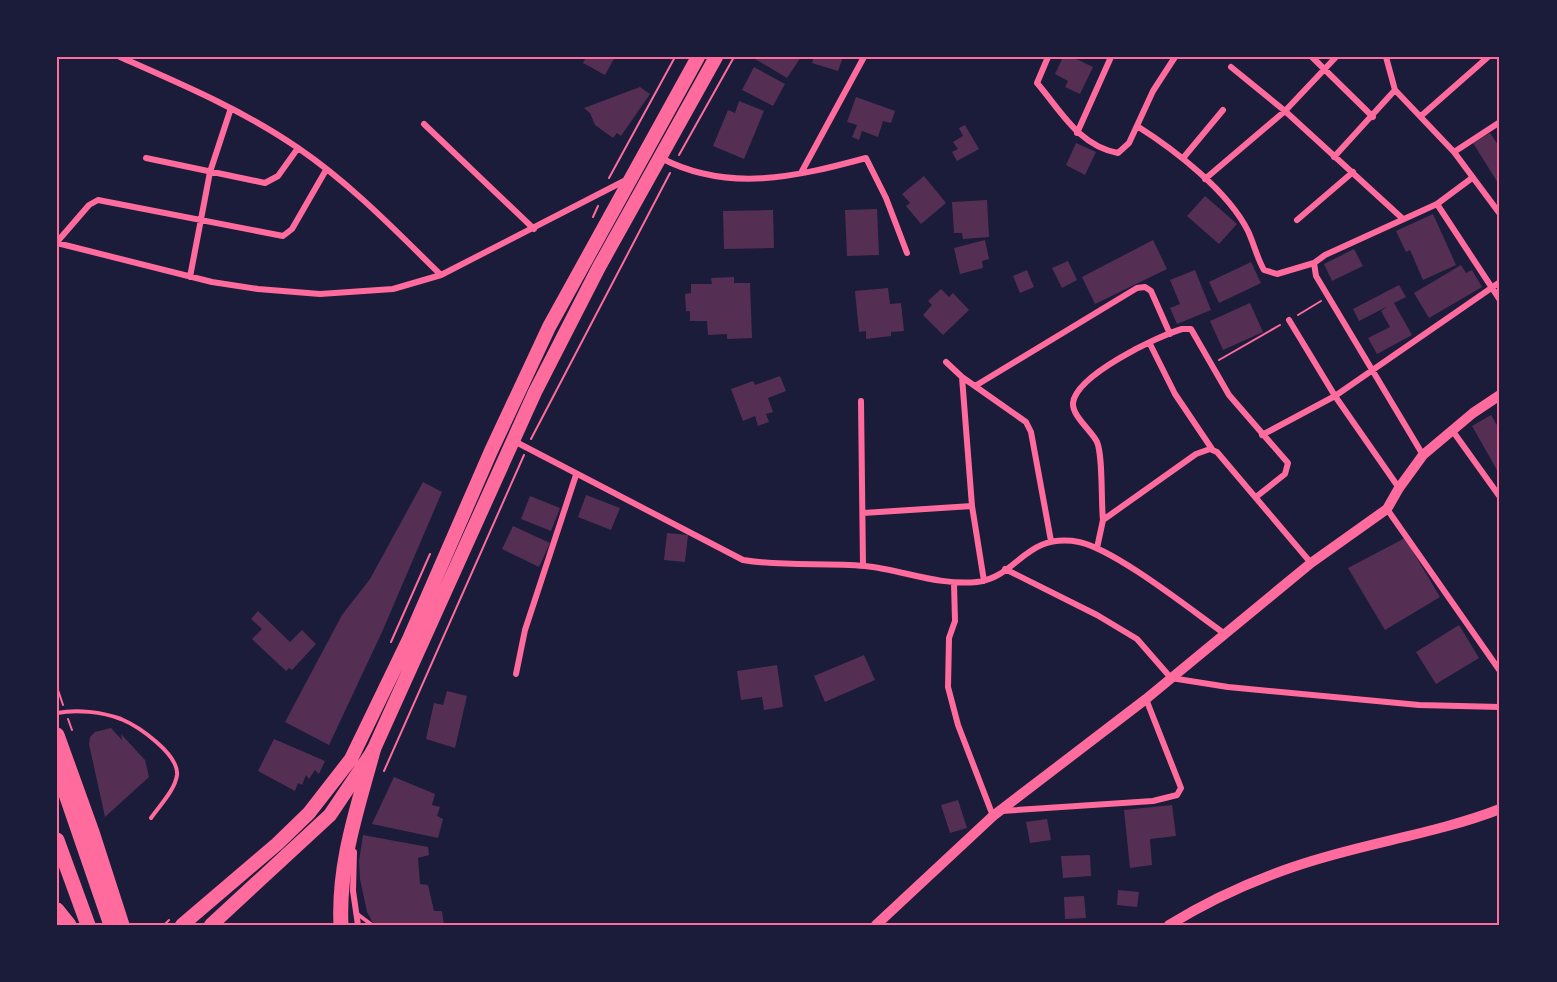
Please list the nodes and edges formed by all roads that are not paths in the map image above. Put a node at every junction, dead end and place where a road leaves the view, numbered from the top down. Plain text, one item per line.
1 (120, 57) edge
2 (698, 57) edge
3 (716, 57) edge
4 (864, 57) edge
5 (1048, 57) edge
6 (1111, 57) edge
7 (1175, 57) edge
8 (1312, 57) edge
9 (1336, 57) edge
10 (1488, 57) edge
11 (1388, 58) edge
12 (1232, 68) dead end
13 (1325, 69) junction
14 (1395, 90) junction
15 (231, 108) junction
16 (1222, 110) dead end
17 (1285, 111) junction
18 (1421, 116) junction
19 (1373, 117) junction
20 (1500, 122) edge
21 (424, 124) dead end
22 (1137, 126) junction
23 (1077, 133) junction
24 (298, 148) junction
25 (1454, 152) junction
26 (1184, 157) junction
27 (1334, 157) junction
28 (146, 158) dead end
29 (661, 158) junction
30 (326, 170) junction
31 (210, 172) junction
32 (1353, 172) junction
33 (801, 173) junction
34 (629, 178) junction
35 (1472, 178) junction
36 (1205, 179) junction
37 (1437, 204) junction
38 (1500, 214) edge
39 (1403, 219) junction
40 (201, 220) junction
41 (1297, 220) dead end
42 (534, 229) junction
43 (57, 243) edge
44 (907, 253) dead end
45 (1314, 263) junction
46 (441, 275) junction
47 (190, 277) junction
48 (1500, 282) edge
49 (1492, 287) junction
50 (1500, 300) edge
51 (1289, 320) road end
52 (1170, 334) junction
53 (1150, 344) junction
54 (946, 362) dead end
55 (1372, 371) junction
56 (962, 377) junction
57 (975, 386) junction
58 (1500, 395) edge
59 (1335, 396) junction
60 (861, 401) dead end
61 (1452, 430) junction
62 (1262, 435) junction
63 (514, 441) junction
64 (1212, 449) junction
65 (1423, 455) junction
66 (576, 475) junction
67 (1399, 488) junction
68 (1256, 497) junction
69 (1500, 497) edge
70 (972, 506) junction
71 (1387, 509) junction
72 (864, 513) junction
73 (1103, 520) junction
74 (1051, 541) junction
75 (1097, 548) junction
76 (1311, 563) junction
77 (862, 566) junction
78 (1005, 569) junction
79 (984, 581) junction
80 (954, 583) junction
81 (1225, 634) junction
82 (1500, 670) edge
83 (516, 674) dead end
84 (1171, 678) junction
85 (1146, 699) junction
86 (1500, 706) edge
87 (57, 713) edge
88 (57, 735) edge
89 (373, 752) junction
90 (57, 768) edge
91 (359, 801) junction
92 (1500, 808) edge
93 (996, 814) junction
94 (151, 818) dead end
95 (57, 840) edge
96 (57, 910) edge
97 (355, 913) junction
98 (177, 921) edge
99 (69, 925) edge
100 (88, 925) edge
101 (111, 925) edge
102 (122, 925) edge
103 (211, 925) edge
104 (341, 925) edge
105 (358, 925) edge
106 (372, 925) edge
107 (876, 925) edge
108 (1169, 925) edge

1 - 15 street
2 - 34 highway
3 - 29 highway
4 - 33 street
5 - 23 street
6 - 23 street
7 - 22 street
8 - 13 street
9 - 13 street
10 - 18 street
11 - 14 street
12 - 17 street
13 - 17 street
13 - 19 street
14 - 18 street
14 - 19 street
15 - 24 street
15 - 31 street
16 - 26 street
17 - 27 street
17 - 36 street
18 - 25 street
19 - 27 street
20 - 25 street
21 - 42 street
22 - 23 street
22 - 26 street
24 - 30 street
24 - 31 street
25 - 35 street
26 - 36 street
27 - 32 street
28 - 31 street
29 - 33 street
29 - 63 highway
30 - 40 street
30 - 46 street
31 - 40 street
32 - 39 street
32 - 41 street
33 - 44 street
34 - 42 street
34 - 98 highway
35 - 37 street
35 - 38 street
36 - 45 street
37 - 39 street
37 - 49 street
39 - 45 street
40 - 43 street
40 - 47 street
42 - 46 street
43 - 47 street
45 - 55 street
46 - 47 street
48 - 49 street
49 - 50 street
49 - 55 street
51 - 59 street
52 - 53 street
52 - 57 street
52 - 62 street
53 - 64 street
53 - 73 street
54 - 56 street
55 - 59 street
55 - 65 street
56 - 57 street
56 - 70 street
57 - 74 street
58 - 61 street
59 - 62 street
59 - 67 street
60 - 72 street
61 - 65 street
61 - 69 street
62 - 68 street
63 - 66 street
63 - 89 highway
64 - 68 street
64 - 73 street
65 - 67 street
66 - 77 street
66 - 83 street
67 - 71 street
68 - 76 street
70 - 72 street
70 - 79 street
71 - 76 street
71 - 82 street
72 - 77 street
73 - 75 street
74 - 75 street
74 - 78 street
75 - 81 street
76 - 81 street
77 - 80 street
78 - 79 street
78 - 84 street
79 - 80 street
80 - 93 street
81 - 84 street
84 - 85 street
84 - 86 street
85 - 93 street
85 - 93 street
87 - 94 lane
88 - 102 highway
89 - 91 highway
89 - 103 highway
90 - 101 highway
91 - 97 street
91 - 104 highway
92 - 108 street
93 - 107 street
95 - 100 highway
96 - 99 highway
97 - 105 street
97 - 106 lane

